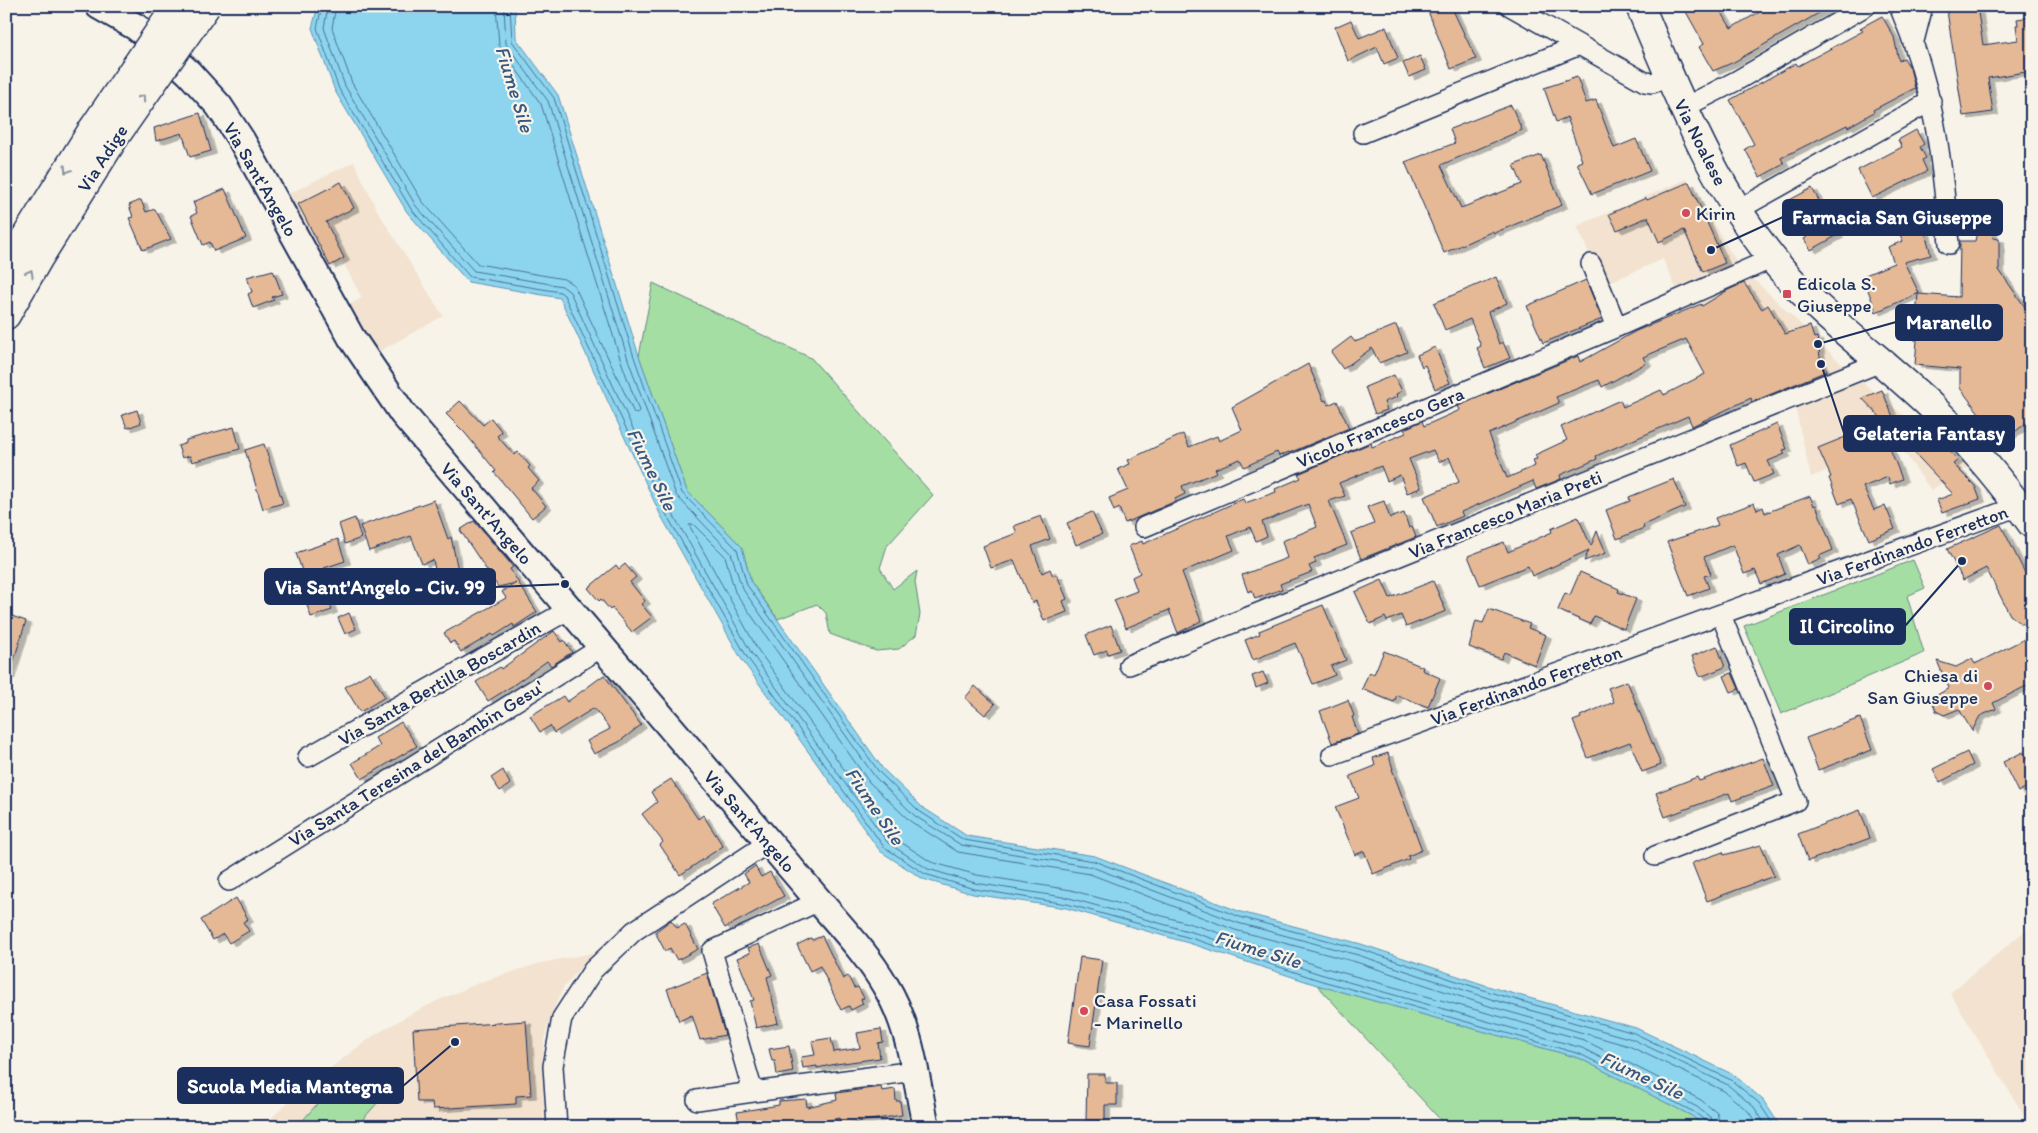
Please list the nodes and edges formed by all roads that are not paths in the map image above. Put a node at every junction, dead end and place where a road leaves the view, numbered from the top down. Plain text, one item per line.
1 (99, 6) edge
2 (177, 6) edge
3 (206, 6) edge
4 (1510, 6) edge
5 (1640, 6) edge
6 (1866, 6) edge
7 (1899, 6) edge
8 (1923, 6) edge
9 (1914, 41) junction
10 (1577, 46) junction
11 (1670, 77) junction
12 (1932, 101) junction
13 (1683, 108) junction
14 (103, 133) junction
15 (1363, 133) dead end
16 (1738, 210) junction
17 (1949, 244) dead end
18 (1772, 258) junction
19 (1590, 264) dead end
20 (6, 269) edge
21 (6, 316) edge
22 (1616, 327) junction
23 (1881, 362) junction
24 (2025, 515) edge
25 (1144, 527) dead end
26 (570, 609) junction
27 (1721, 615) junction
28 (602, 647) junction
29 (1129, 665) dead end
30 (1332, 755) dead end
31 (308, 757) dead end
32 (768, 842) junction
33 (1655, 856) dead end
34 (229, 881) dead end
35 (819, 901) junction
36 (915, 1071) junction
37 (753, 1092) junction
38 (697, 1100) dead end
39 (557, 1127) edge
40 (926, 1127) edge

1 - 26 street, Via Sant'Angelo
2 - 14 main road, Via Adige, bridge
14 -> 3 main road, Via Adige, bridge
4 - 10 street
5 - 11 main road, Via Noalese
6 - 13 street
7 - 9 street
8 - 9 street
9 - 12 street
10 - 11 street
10 - 15 street
11 - 13 main road, Via Noalese
12 - 16 street
12 - 17 street
13 - 16 main road, Via Noalese
14 -> 20 main road, Via Adige
21 -> 14 main road, Via Adige
16 - 18 main road, Via Noalese
18 - 22 street, Vicolo Francesco Gera
18 - 23 main road, Via Noalese
19 - 22 street
22 - 25 street, Vicolo Francesco Gera
23 - 24 main road, Via Noalese
23 - 29 street, Via Francesco Maria Preti
24 - 27 street, Via Ferdinando Ferretton
26 - 28 street, Via Sant'Angelo
26 - 31 street, Via Santa Bertilla Boscardin
27 - 30 street, Via Ferdinando Ferretton
27 - 33 street
28 - 32 street, Via Sant'Angelo
28 - 34 street, Via Santa Teresina del Bambin Gesu'
32 - 35 street, Via Sant'Angelo
32 - 39 street
35 - 36 street, Via Sant'Angelo
35 - 37 street
36 - 37 street
36 - 40 street, Via Sant'Angelo
37 - 38 street

